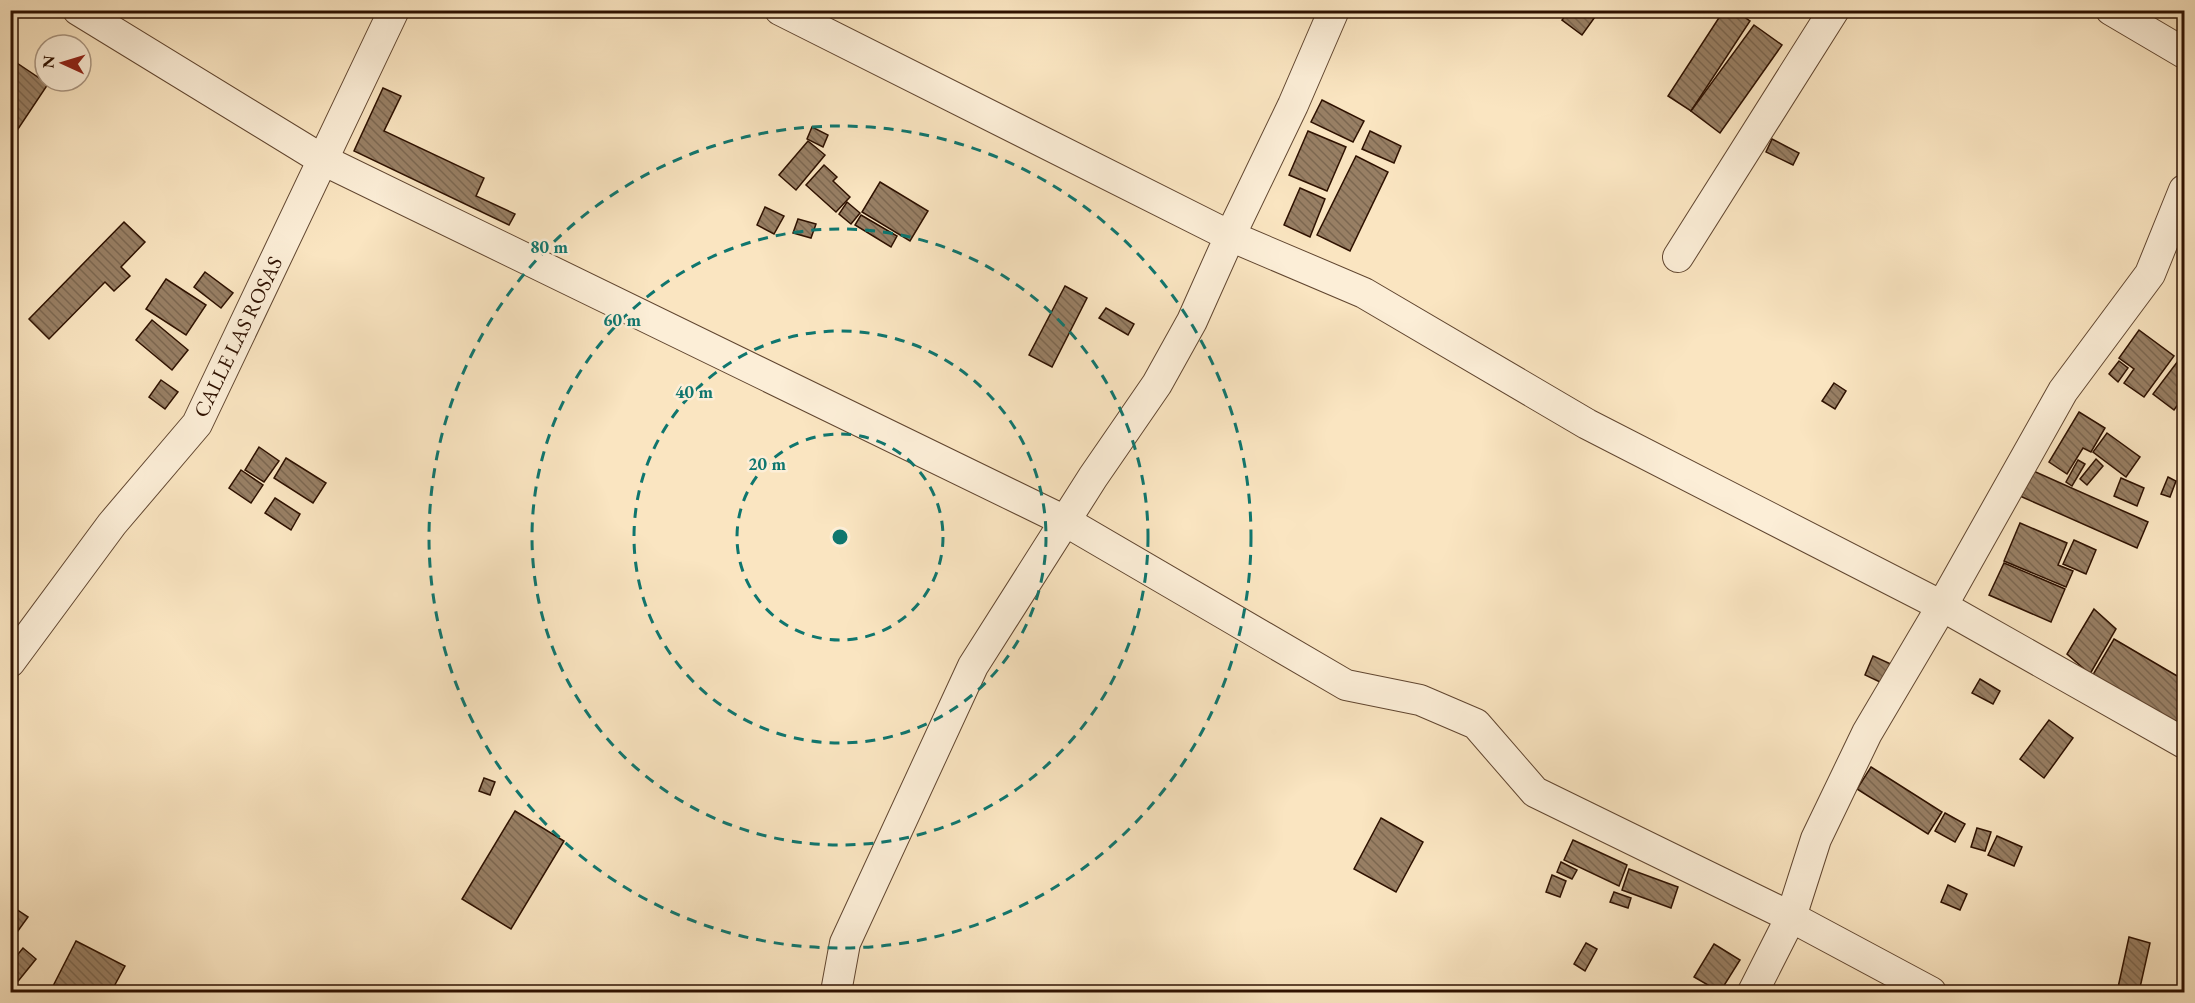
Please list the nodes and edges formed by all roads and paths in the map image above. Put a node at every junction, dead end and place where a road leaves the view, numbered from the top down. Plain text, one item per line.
1 (78, 10) edge
2 (394, 10) edge
3 (780, 10) edge
4 (1334, 10) edge
5 (1834, 10) edge
6 (2111, 10) edge
7 (2184, 53) edge
8 (323, 160) junction
9 (2184, 190) edge
10 (1230, 237) junction
11 (1678, 257) dead end
12 (1065, 521) junction
13 (1942, 606) junction
14 (10, 662) edge
15 (2184, 743) edge
16 (1791, 917) junction
17 (836, 993) edge
18 (1753, 993) edge
19 (1931, 993) edge

1 - 8 street
2 - 8 street, CALLE LAS ROSAS
3 - 10 street
4 - 10 street
5 - 11 street
6 - 7 street
8 - 12 street
8 - 14 street, CALLE LAS ROSAS
9 - 13 street
10 - 12 street
10 - 13 street
12 - 16 street
12 - 17 street
13 - 15 street
13 - 16 street
16 - 18 street
16 - 19 street

